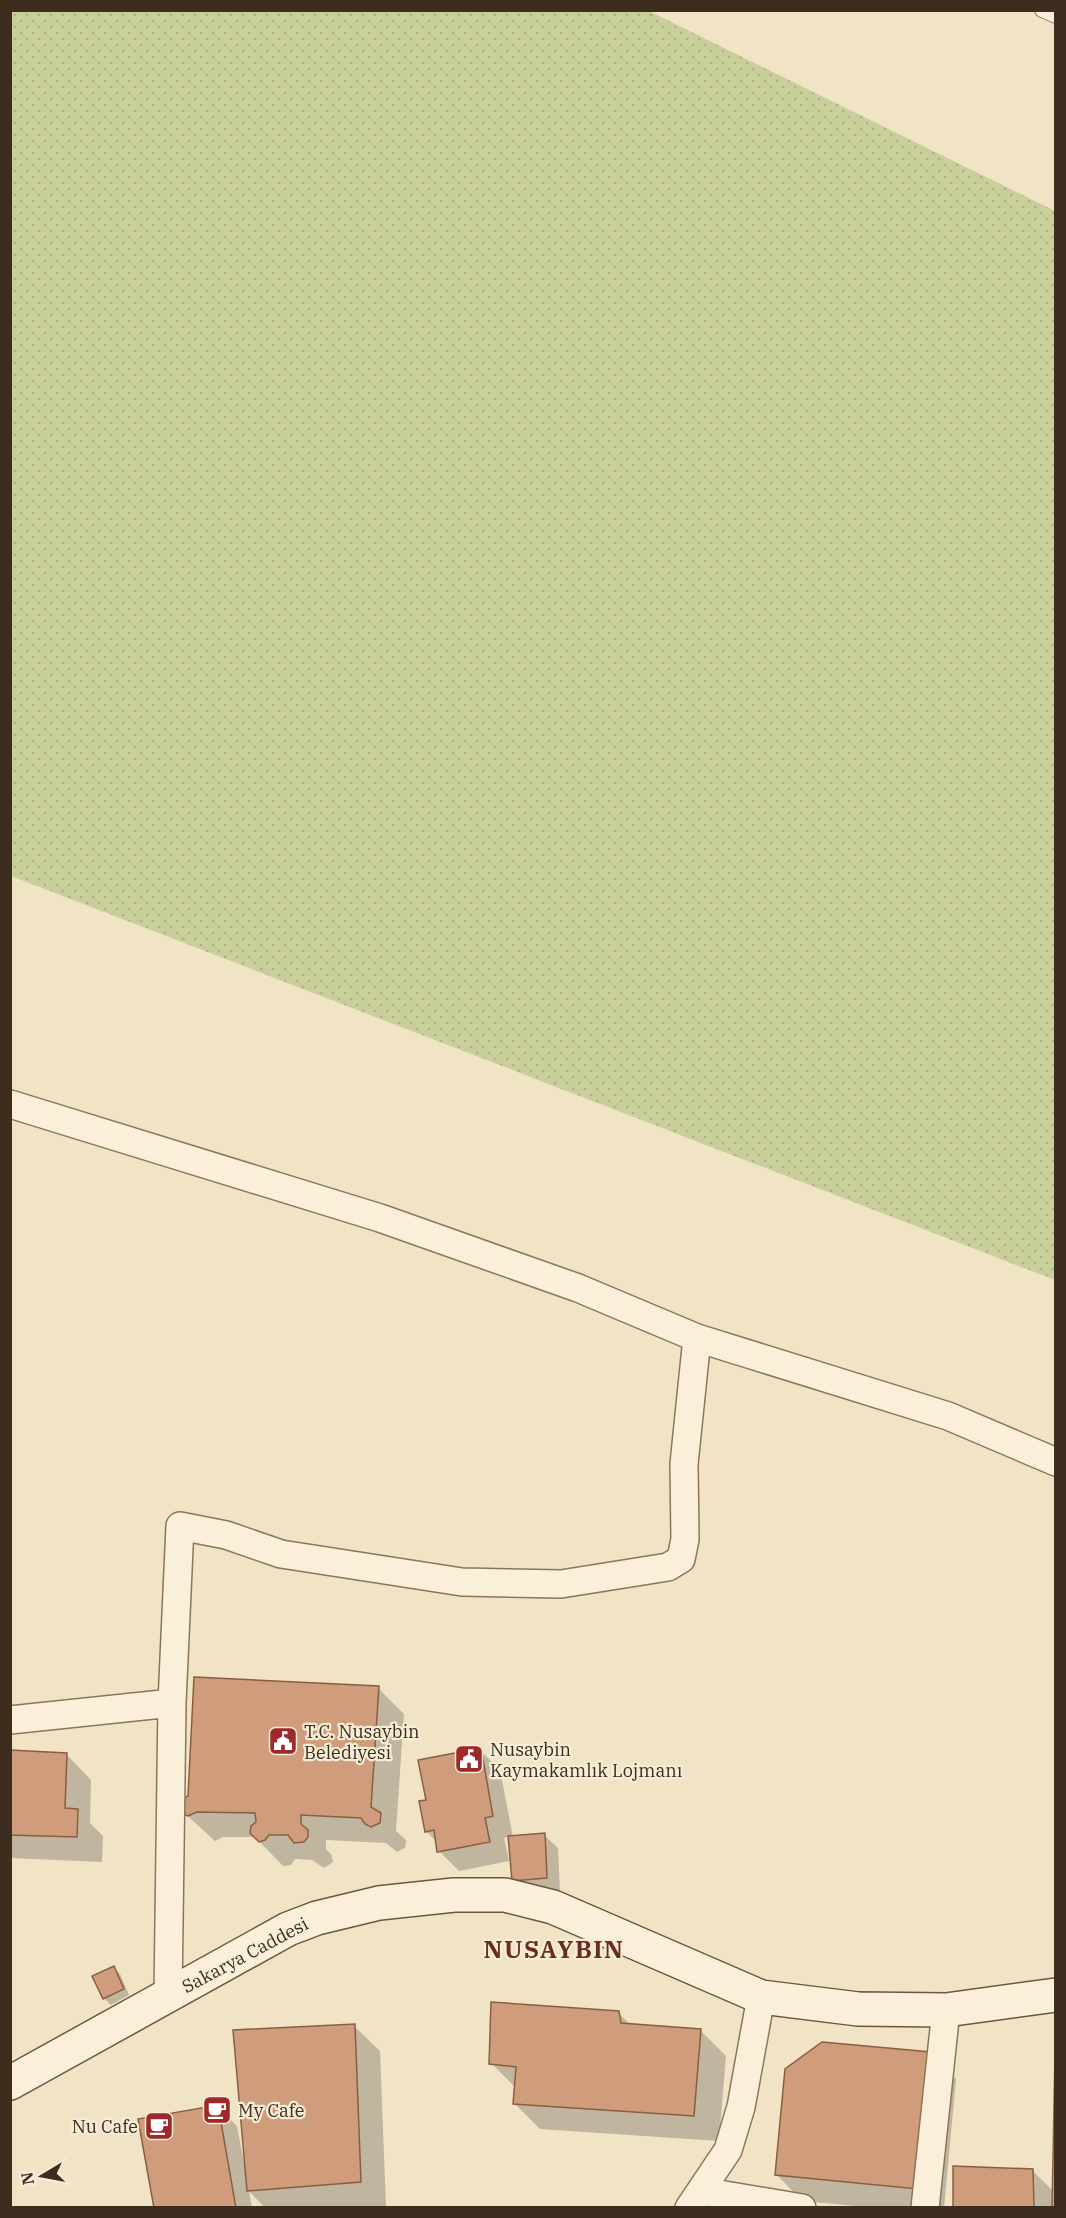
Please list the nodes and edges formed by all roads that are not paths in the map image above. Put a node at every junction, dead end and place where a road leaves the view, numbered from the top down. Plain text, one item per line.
1 (1042, 10) edge
2 (1056, 16) edge
3 (10, 1104) edge
4 (697, 1338) junction
5 (1056, 1462) edge
6 (172, 1703) junction
7 (10, 1720) edge
8 (168, 1995) junction
9 (1056, 1995) edge
10 (761, 1997) junction
11 (946, 2010) junction
12 (10, 2083) edge
13 (695, 2199) edge
14 (802, 2208) edge
15 (925, 2208) edge

1 - 2 lane
3 - 4 street
4 - 5 street
4 - 6 street
6 - 7 street
6 - 8 street
8 - 10 street, Sakarya Caddesi
8 - 12 street, Sakarya Caddesi
9 - 11 street, Sakarya Caddesi
10 - 11 street, Sakarya Caddesi
10 - 13 street
11 - 15 street
13 - 14 street

